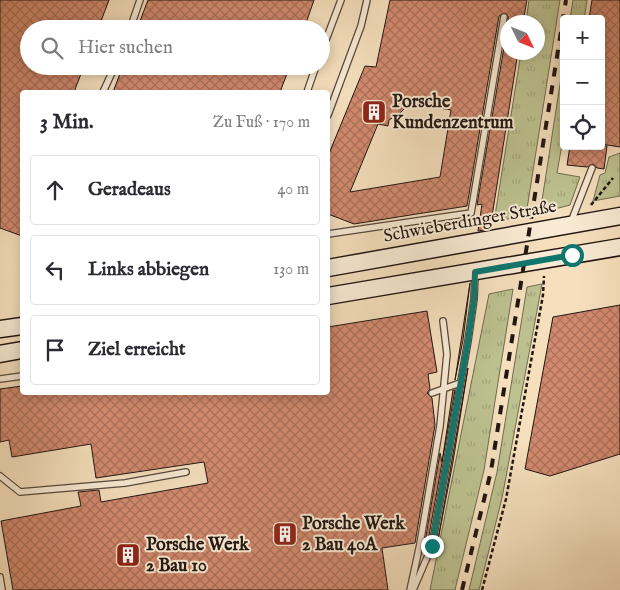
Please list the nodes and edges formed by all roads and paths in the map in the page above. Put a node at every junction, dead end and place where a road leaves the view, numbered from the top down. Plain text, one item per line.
1 (140, 0) edge
2 (341, 0) edge
3 (367, 0) edge
4 (133, 20) edge
5 (330, 29) edge
6 (500, 42) edge
7 (112, 75) edge
8 (313, 75) edge
9 (104, 90) edge
10 (308, 90) edge
11 (330, 110) edge
12 (592, 168) dead end
13 (613, 178) dead end
14 (588, 208) dead end
15 (620, 216) edge
16 (570, 225) junction
17 (330, 234) edge
18 (620, 247) edge
19 (330, 268) edge
20 (475, 272) junction
21 (545, 272) dead end
22 (330, 296) edge
23 (443, 321) dead end
24 (20, 326) edge
25 (0, 330) edge
26 (20, 350) edge
27 (0, 354) edge
28 (20, 376) edge
29 (0, 379) edge
30 (460, 383) junction
31 (432, 393) dead end
32 (186, 472) dead end
33 (0, 476) edge
34 (0, 577) edge
35 (2, 590) edge
36 (412, 590) edge
37 (482, 590) edge

1 - 4 lane
2 - 5 lane
3 - 11 lane
6 - 17 lane
7 - 9 lane
8 - 10 lane
12 - 16 lane
13 - 14 path
15 - 16 main road, Schwieberdinger Straße
16 - 19 main road, Schwieberdinger Straße
18 - 20 main road
20 - 22 main road
20 - 30 lane
21 - 37 path
23 - 36 lane
24 - 25 main road
26 - 27 main road
28 - 29 lane
30 - 31 lane
30 - 36 lane
32 - 33 lane
34 - 35 lane

